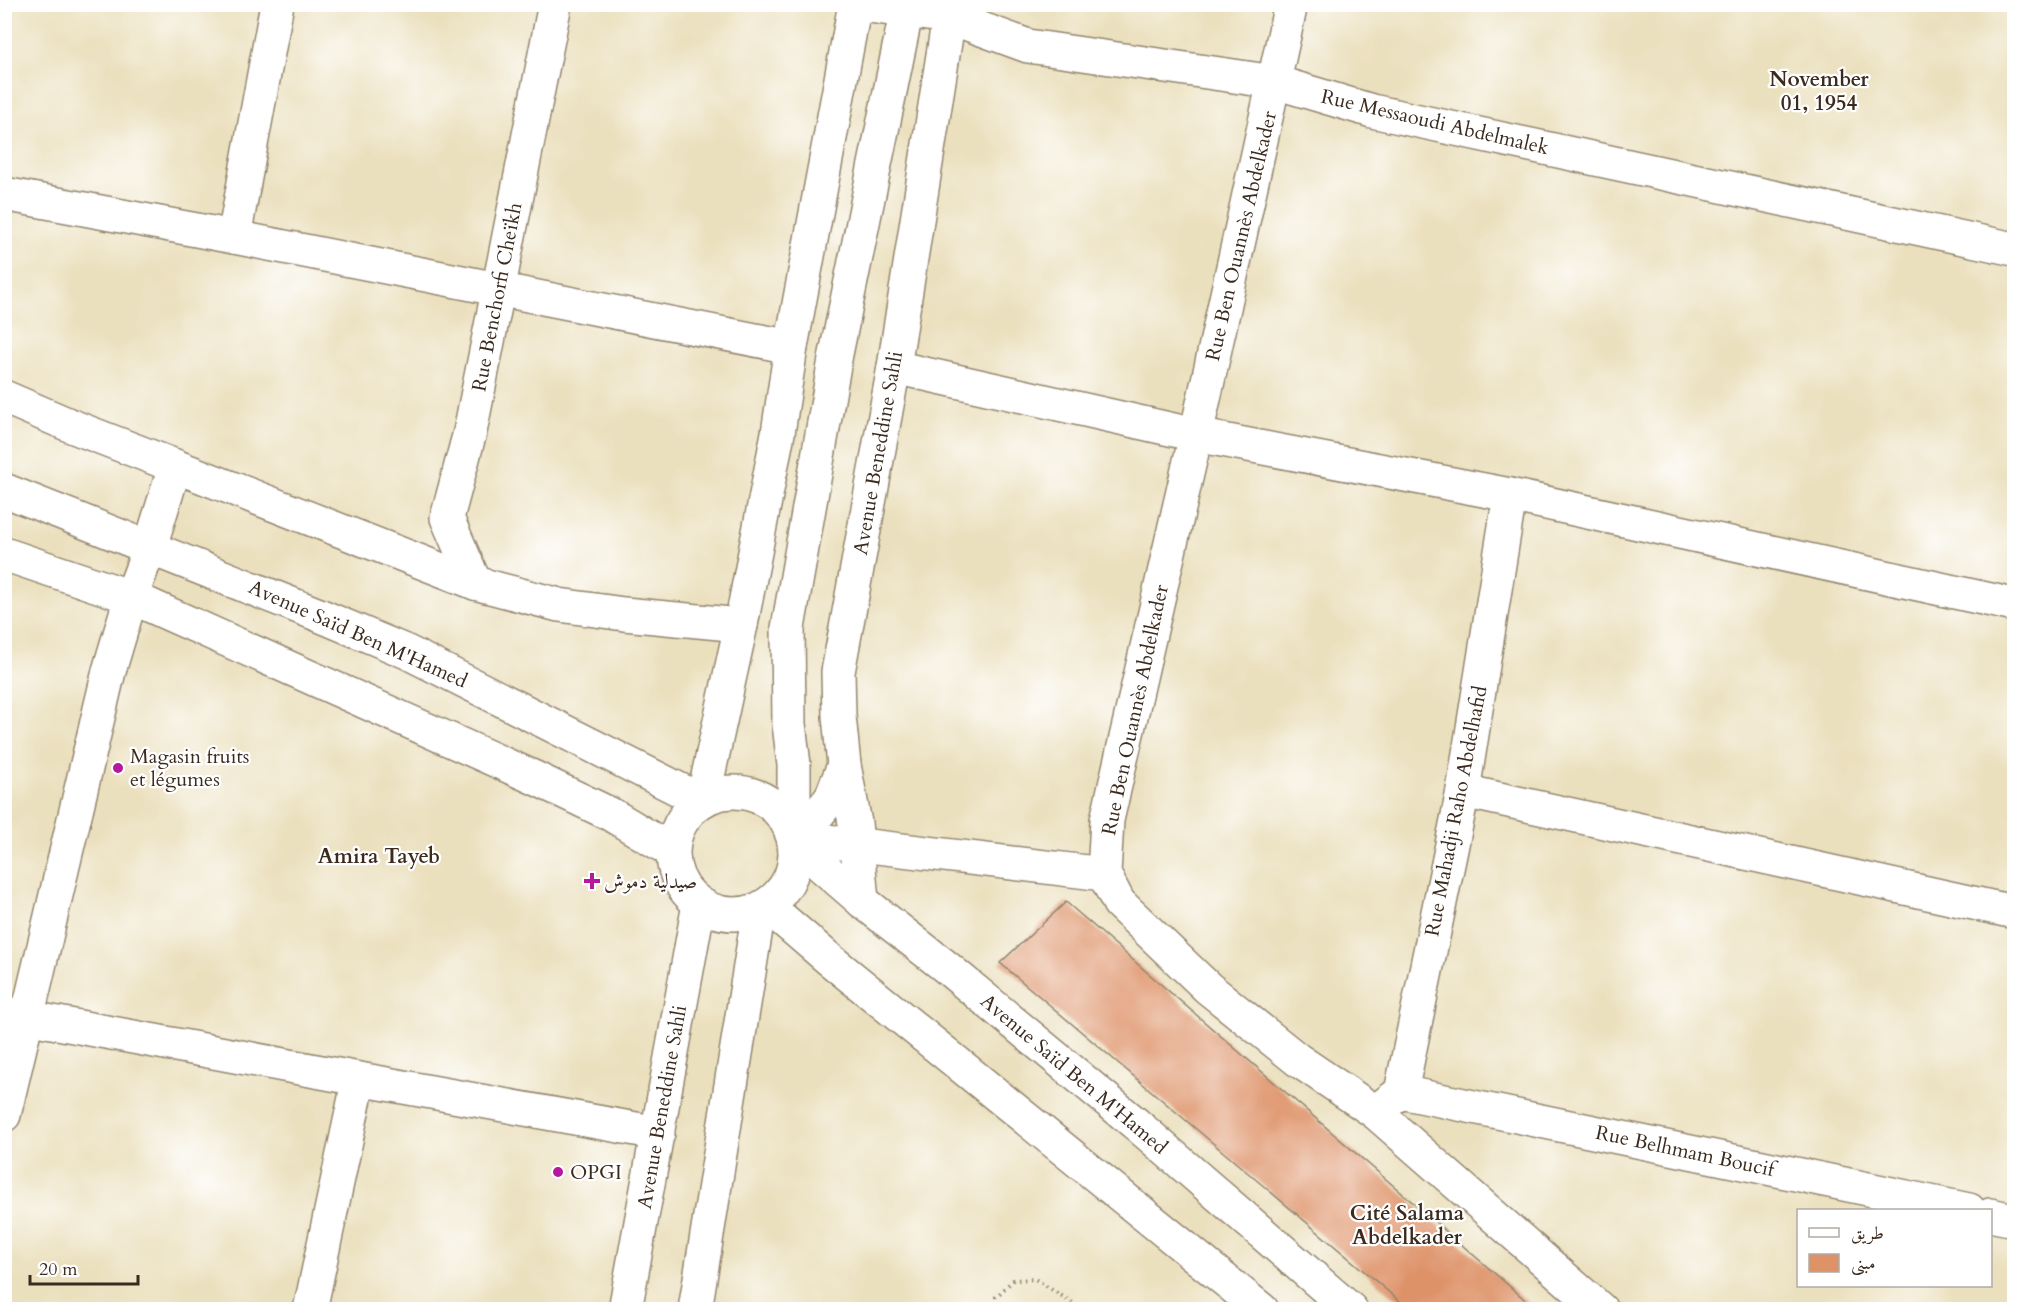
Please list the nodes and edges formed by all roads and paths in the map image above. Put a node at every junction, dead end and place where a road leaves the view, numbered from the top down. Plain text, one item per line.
1 (277, 4) edge
2 (555, 4) edge
3 (1291, 4) edge
4 (855, 5) edge
5 (907, 8) edge
6 (950, 11) edge
7 (1275, 82) junction
8 (4, 195) edge
9 (234, 237) junction
10 (2014, 249) edge
11 (498, 290) junction
12 (791, 347) junction
13 (894, 367) junction
14 (4, 398) edge
15 (1196, 435) junction
16 (175, 466) junction
17 (4, 490) edge
18 (1510, 495) junction
19 (150, 547) junction
20 (4, 554) edge
21 (475, 583) junction
22 (131, 597) junction
23 (2014, 605) edge
24 (741, 625) junction
25 (844, 765) junction
26 (1463, 791) junction
27 (702, 800) junction
28 (792, 834) junction
29 (856, 843) junction
30 (672, 851) junction
31 (1104, 874) junction
32 (862, 901) junction
33 (699, 904) junction
34 (762, 907) junction
35 (2014, 912) edge
36 (16, 1015) edge
37 (359, 1079) junction
38 (1401, 1092) junction
39 (1375, 1112) junction
40 (4, 1115) edge
41 (658, 1132) junction
42 (1964, 1209) edge
43 (1992, 1215) edge
44 (2014, 1220) edge
45 (310, 1310) edge
46 (625, 1310) edge
47 (695, 1310) edge
48 (994, 1310) edge
49 (1084, 1310) edge
50 (1262, 1310) edge
51 (1351, 1310) edge
52 (1601, 1310) edge

1 - 9 street
2 - 11 street, Rue Benchorfi Cheïkh
3 - 7 street, Rue Ben Ouannès Abdelkader
4 - 5 street, Rue Messaoudi Abdelmalek
4 - 12 street
5 - 6 street, Rue Messaoudi Abdelmalek
5 - 28 street
6 - 7 street, Rue Messaoudi Abdelmalek
6 - 13 street, Avenue Beneddine Sahli
7 - 10 street, Rue Messaoudi Abdelmalek
7 - 15 street, Rue Ben Ouannès Abdelkader
8 - 9 street
9 - 11 street
11 - 12 street
11 - 21 street, Rue Benchorfi Cheïkh
12 - 24 street
13 - 15 street
13 - 25 street, Avenue Beneddine Sahli
14 - 16 street
15 - 18 street
15 - 31 street, Rue Ben Ouannès Abdelkader
16 - 19 street
16 - 21 street
17 - 19 street, Avenue Saïd Ben M'Hamed
18 - 23 street
18 - 26 street, Rue Mahadji Raho Abdelhafid
19 - 22 street
19 - 27 street, Avenue Saïd Ben M'Hamed
20 - 22 street
21 - 24 street
22 - 30 street
22 - 36 street
24 - 27 street
25 - 28 street
25 - 29 street, Avenue Beneddine Sahli
26 - 35 street
26 - 38 street, Rue Mahadji Raho Abdelhafid
27 - 28 street
27 - 30 street
28 - 29 street
28 - 32 street, Avenue Saïd Ben M'Hamed
28 - 34 street
29 - 31 street
29 - 32 street, Avenue Beneddine Sahli
30 - 33 street
31 - 39 street
32 - 51 street, Avenue Saïd Ben M'Hamed
33 - 34 street
33 - 41 street, Avenue Beneddine Sahli
34 - 47 street
34 - 50 street
36 - 37 street
36 - 40 street
37 - 41 street
37 - 45 street
38 - 39 street
38 - 42 street, Rue Belhmam Boucif
39 - 52 street
41 - 46 street, Avenue Beneddine Sahli
43 - 44 street
48 - 49 path

